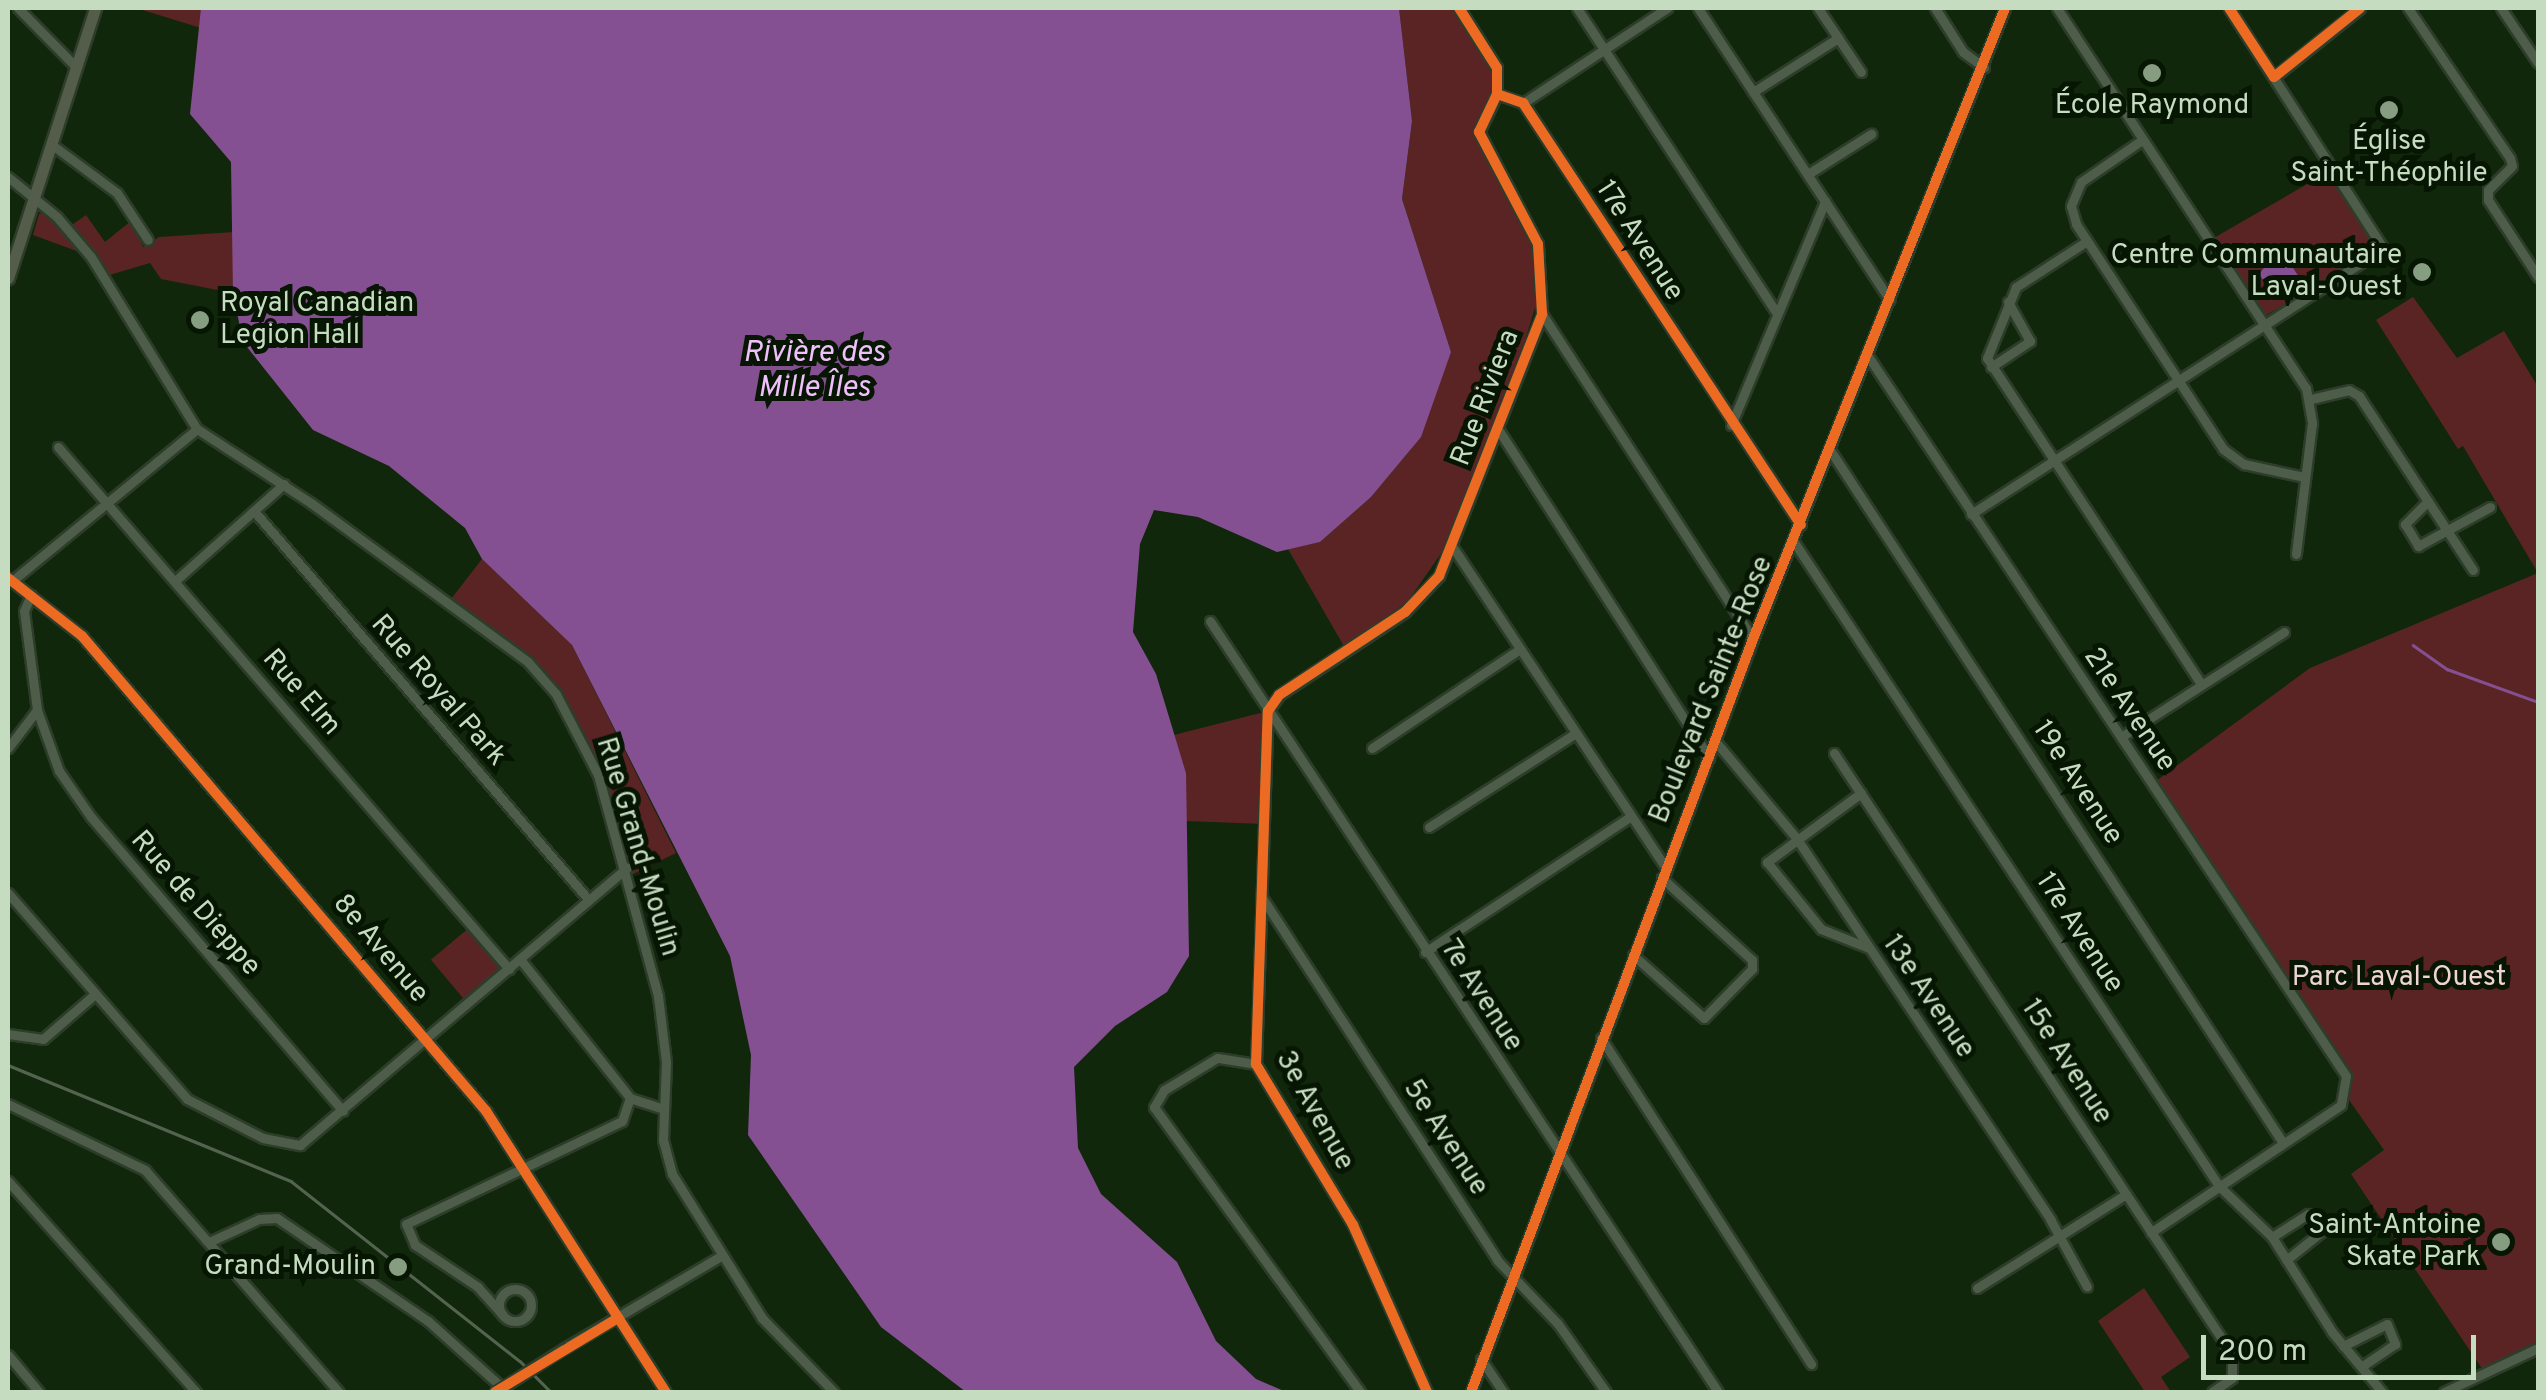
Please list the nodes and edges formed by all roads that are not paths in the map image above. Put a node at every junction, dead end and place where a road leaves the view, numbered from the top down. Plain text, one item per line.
1 (18, 8) edge
2 (95, 8) edge
3 (1460, 8) edge
4 (1577, 8) edge
5 (1666, 8) edge
6 (1698, 8) edge
7 (1818, 8) edge
8 (1935, 8) edge
9 (2005, 8) edge
10 (2057, 8) edge
11 (2228, 8) edge
12 (2360, 8) edge
13 (2408, 8) edge
14 (2501, 8) edge
15 (1838, 38) junction
16 (1604, 49) junction
17 (2538, 64) edge
18 (76, 67) junction
19 (1984, 67) junction
20 (1860, 72) dead end
21 (2274, 77) junction
22 (1754, 92) junction
23 (1497, 94) junction
24 (1523, 102) junction
25 (1871, 134) dead end
26 (2142, 140) junction
27 (51, 144) junction
28 (1808, 174) junction
29 (8, 177) edge
30 (32, 200) junction
31 (1825, 201) junction
32 (148, 240) dead end
33 (2087, 241) junction
34 (2538, 277) edge
35 (8, 278) edge
36 (1890, 300) junction
37 (2008, 302) junction
38 (1542, 314) junction
39 (1777, 314) junction
40 (2264, 326) junction
41 (1868, 356) junction
42 (1991, 367) junction
43 (2178, 380) junction
44 (2310, 399) junction
45 (1731, 425) junction
46 (1498, 428) junction
47 (197, 429) junction
48 (58, 447) dead end
49 (1830, 450) junction
50 (2052, 462) junction
51 (2304, 477) junction
52 (284, 484) junction
53 (2428, 500) junction
54 (107, 502) junction
55 (2490, 506) dead end
56 (254, 510) junction
57 (1971, 514) junction
58 (1801, 525) junction
59 (2450, 533) junction
60 (1794, 542) junction
61 (1452, 546) junction
62 (2296, 554) dead end
63 (2474, 570) dead end
64 (10, 579) edge
65 (175, 580) junction
66 (31, 595) junction
67 (1210, 621) dead end
68 (2284, 632) dead end
69 (1754, 639) junction
70 (1520, 649) junction
71 (2201, 684) junction
72 (37, 710) junction
73 (1268, 710) junction
74 (1576, 733) junction
75 (2121, 737) junction
76 (1716, 742) junction
77 (8, 748) edge
78 (1372, 748) dead end
79 (1834, 753) dead end
80 (1709, 758) junction
81 (1861, 793) junction
82 (1631, 816) junction
83 (1430, 828) dead end
84 (1798, 839) junction
85 (627, 868) junction
86 (1664, 873) junction
87 (8, 893) edge
88 (1262, 896) junction
89 (588, 900) junction
90 (1869, 948) junction
91 (1425, 952) junction
92 (1633, 956) junction
93 (520, 959) junction
94 (509, 968) junction
95 (95, 994) junction
96 (8, 1034) edge
97 (1602, 1038) junction
98 (426, 1040) junction
99 (1256, 1064) junction
100 (630, 1098) junction
101 (8, 1104) edge
102 (663, 1109) junction
103 (343, 1111) junction
104 (2283, 1143) junction
105 (1558, 1157) junction
106 (522, 1168) junction
107 (8, 1181) edge
108 (2219, 1186) junction
109 (2126, 1194) junction
110 (2151, 1232) junction
111 (2057, 1236) junction
112 (2272, 1237) junction
113 (209, 1242) junction
114 (721, 1256) junction
115 (2286, 1260) junction
116 (1514, 1276) junction
117 (478, 1287) junction
118 (1977, 1288) dead end
119 (2087, 1288) dead end
120 (507, 1291) junction
121 (502, 1314) junction
122 (618, 1318) junction
123 (2343, 1346) junction
124 (2538, 1348) edge
125 (8, 1355) edge
126 (1481, 1359) junction
127 (1811, 1364) dead end
128 (2362, 1366) junction
129 (40, 1392) edge
130 (196, 1392) edge
131 (339, 1392) edge
132 (495, 1392) edge
133 (507, 1392) edge
134 (666, 1392) edge
135 (834, 1392) edge
136 (1360, 1392) edge
137 (1427, 1392) edge
138 (1471, 1392) edge
139 (1502, 1392) edge
140 (1606, 1392) edge
141 (1718, 1392) edge
142 (2212, 1392) edge
143 (2382, 1392) edge
144 (2444, 1392) edge

1 - 18 street
2 - 18 main road
3 - 23 street
4 - 16 street
5 - 16 street
6 - 22 street
7 - 15 street
8 - 19 street
9 - 19 street, Boulevard Sainte-Rose
10 - 26 street
11 - 21 street
12 - 21 street
13 - 34 street
14 - 17 street
15 - 20 street
15 - 22 street
16 - 24 street
16 - 39 street
18 - 27 main road
19 - 36 street, Boulevard Sainte-Rose
21 - 40 street
22 - 28 street
23 - 24 street
23 - 38 street, Rue Riviera
24 - 45 street, 17e Avenue
25 - 28 street
26 - 33 street
26 - 40 street
27 - 30 main road
27 - 32 street
28 - 31 street
29 - 30 street
30 - 35 main road
30 - 47 street, Rue Grand-Moulin
31 - 36 street
31 - 39 street
33 - 37 street
33 - 43 street
36 - 41 street, Boulevard Sainte-Rose
37 - 42 street
37 - 42 street
38 - 46 street, Rue Riviera
38 - 69 street
39 - 45 street
40 - 43 street
40 - 44 street
41 - 49 street, Boulevard Sainte-Rose
41 - 57 street, 21e Avenue
42 - 50 street
43 - 50 street
43 - 51 street
44 - 51 street
44 - 53 street
45 - 58 street, 17e Avenue
46 - 61 street, Rue Riviera
46 - 80 street
47 - 52 street, Rue Grand-Moulin
47 - 54 street
48 - 54 street, Rue Elm
49 - 58 street, Boulevard Sainte-Rose
49 - 104 street, 19e Avenue
50 - 57 street
50 - 71 street
51 - 62 street
52 - 56 street
52 - 85 street, Rue Grand-Moulin
53 - 59 street
53 - 59 street
54 - 64 street
54 - 65 street, Rue Elm
55 - 59 street
56 - 65 street
56 - 89 street, Rue Royal Park
57 - 75 street, 21e Avenue
58 - 60 street, Boulevard Sainte-Rose
59 - 63 street
60 - 69 street, Boulevard Sainte-Rose
60 - 108 street, 17e Avenue
61 - 70 street
61 - 73 street, Rue Riviera
64 - 66 street, 8e Avenue
65 - 94 street, Rue Elm
66 - 72 street, Rue de Dieppe
66 - 98 street, 8e Avenue
67 - 73 street, 7e Avenue
68 - 71 street
69 - 76 street, Boulevard Sainte-Rose
70 - 74 street
70 - 78 street
71 - 75 street
72 - 77 street
72 - 103 street, Rue de Dieppe
73 - 88 street, 3e Avenue
73 - 91 street, 7e Avenue
74 - 82 street
74 - 83 street
75 - 104 street, 21e Avenue
76 - 80 street, Boulevard Sainte-Rose
76 - 84 street, 13e Avenue
79 - 81 street, 15e Avenue
80 - 86 street, Boulevard Sainte-Rose
81 - 84 street
81 - 109 street, 15e Avenue
82 - 86 street
82 - 91 street
84 - 90 street, 13e Avenue
84 - 90 street
85 - 89 street
85 - 102 street, Rue Grand-Moulin
86 - 92 street, Boulevard Sainte-Rose
86 - 92 street
87 - 95 street
88 - 99 street, 3e Avenue
88 - 116 street, 5e Avenue
89 - 93 street
90 - 111 street, 13e Avenue
91 - 105 street, 7e Avenue
92 - 97 street, Boulevard Sainte-Rose
93 - 94 street
93 - 100 street
94 - 98 street
95 - 96 street
95 - 103 street
97 - 105 street, Boulevard Sainte-Rose
97 - 127 street
98 - 103 street
98 - 106 street, 8e Avenue
99 - 136 street
99 - 137 street, 3e Avenue
100 - 102 street
100 - 106 street
101 - 113 street
102 - 114 street, Rue Grand-Moulin
104 - 108 street
105 - 116 street, Boulevard Sainte-Rose
105 - 141 street, 7e Avenue
106 - 117 street
106 - 122 street, 8e Avenue
107 - 130 street
108 - 110 street
108 - 112 street, 17e Avenue
109 - 110 street, 15e Avenue
109 - 111 street
110 - 142 street, 15e Avenue
111 - 118 street
111 - 119 street, 13e Avenue
112 - 115 street, 17e Avenue
112 - 115 street
113 - 131 street
113 - 133 street
114 - 122 street
114 - 135 street, Rue Grand-Moulin
115 - 123 street, 17e Avenue
116 - 126 street, Boulevard Sainte-Rose
116 - 140 street, 5e Avenue
117 - 120 street
117 - 121 street
120 - 121 street
120 - 121 street
122 - 132 street, bridge
122 - 134 street, 8e Avenue
123 - 128 street, 17e Avenue
123 - 128 street
124 - 144 street
125 - 129 street
126 - 138 street, Boulevard Sainte-Rose
126 - 139 street
128 - 143 street, 17e Avenue

